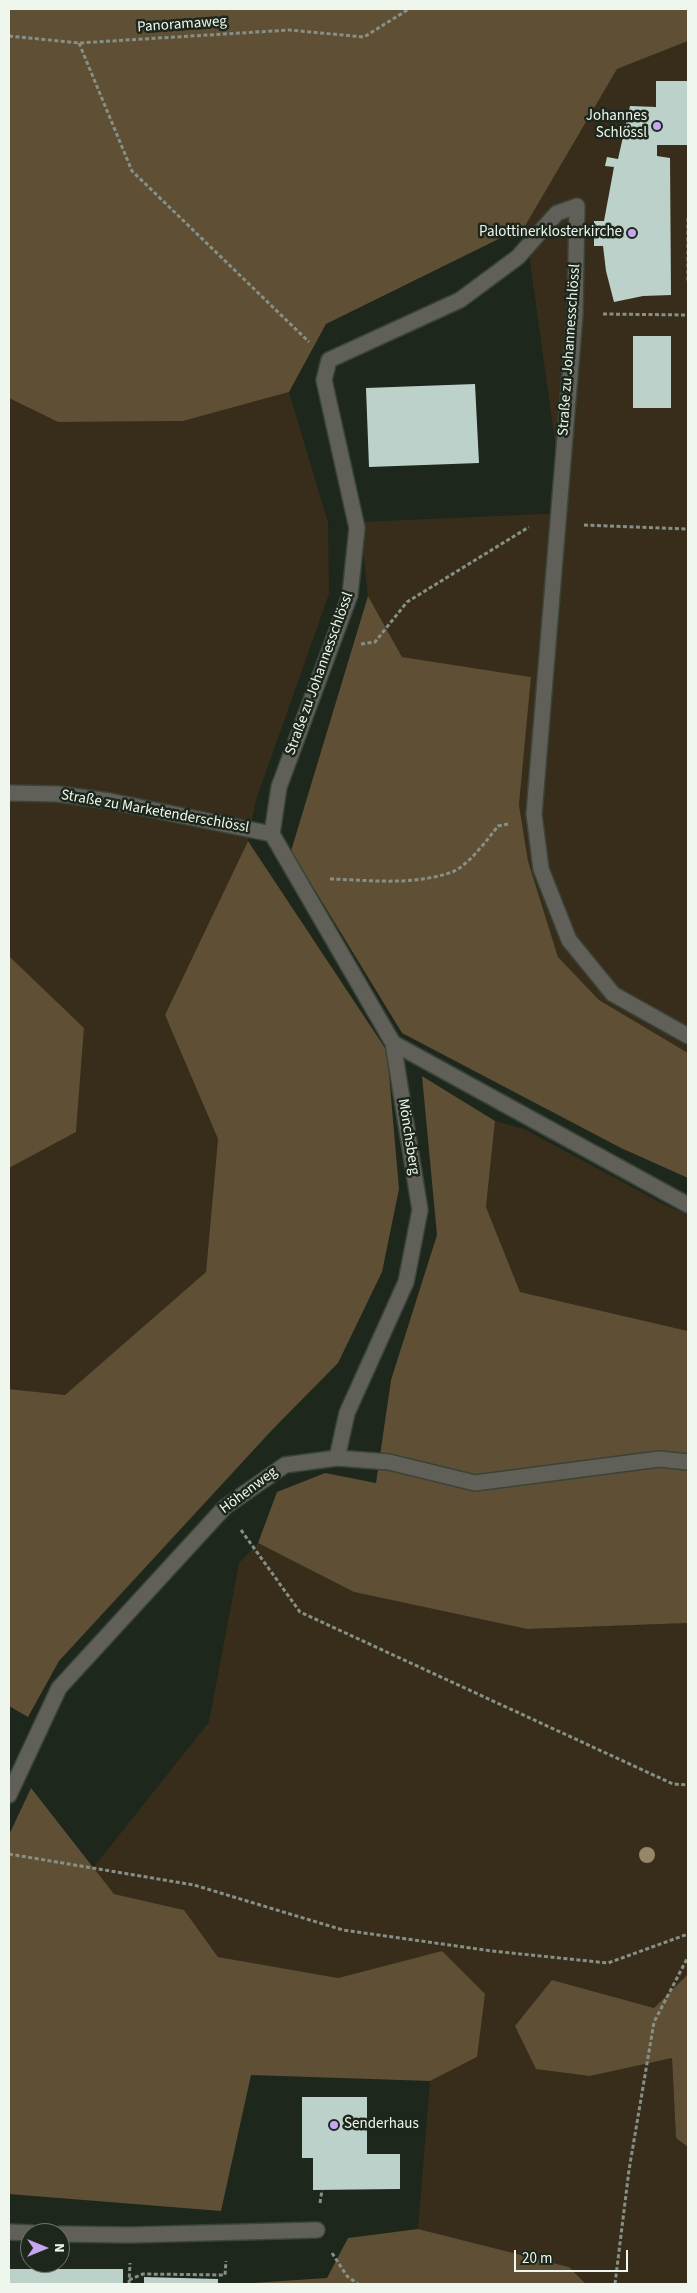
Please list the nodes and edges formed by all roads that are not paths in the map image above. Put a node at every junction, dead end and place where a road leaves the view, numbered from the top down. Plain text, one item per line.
1 (9, 793) edge
2 (272, 834) junction
3 (688, 1036) edge
4 (393, 1043) junction
5 (688, 1205) edge
6 (337, 1458) junction
7 (688, 1462) edge
8 (9, 1795) edge
9 (317, 2230) road end
10 (70, 2234) edge

1 - 2 street, Straße zu Marketenderschlössl
2 - 3 street, Straße zu Johannesschlössl
2 - 4 street, Mönchsberg
4 - 5 street
4 - 6 street, Mönchsberg
6 - 7 street, Höhenweg
6 - 8 street, Höhenweg
9 - 10 street

